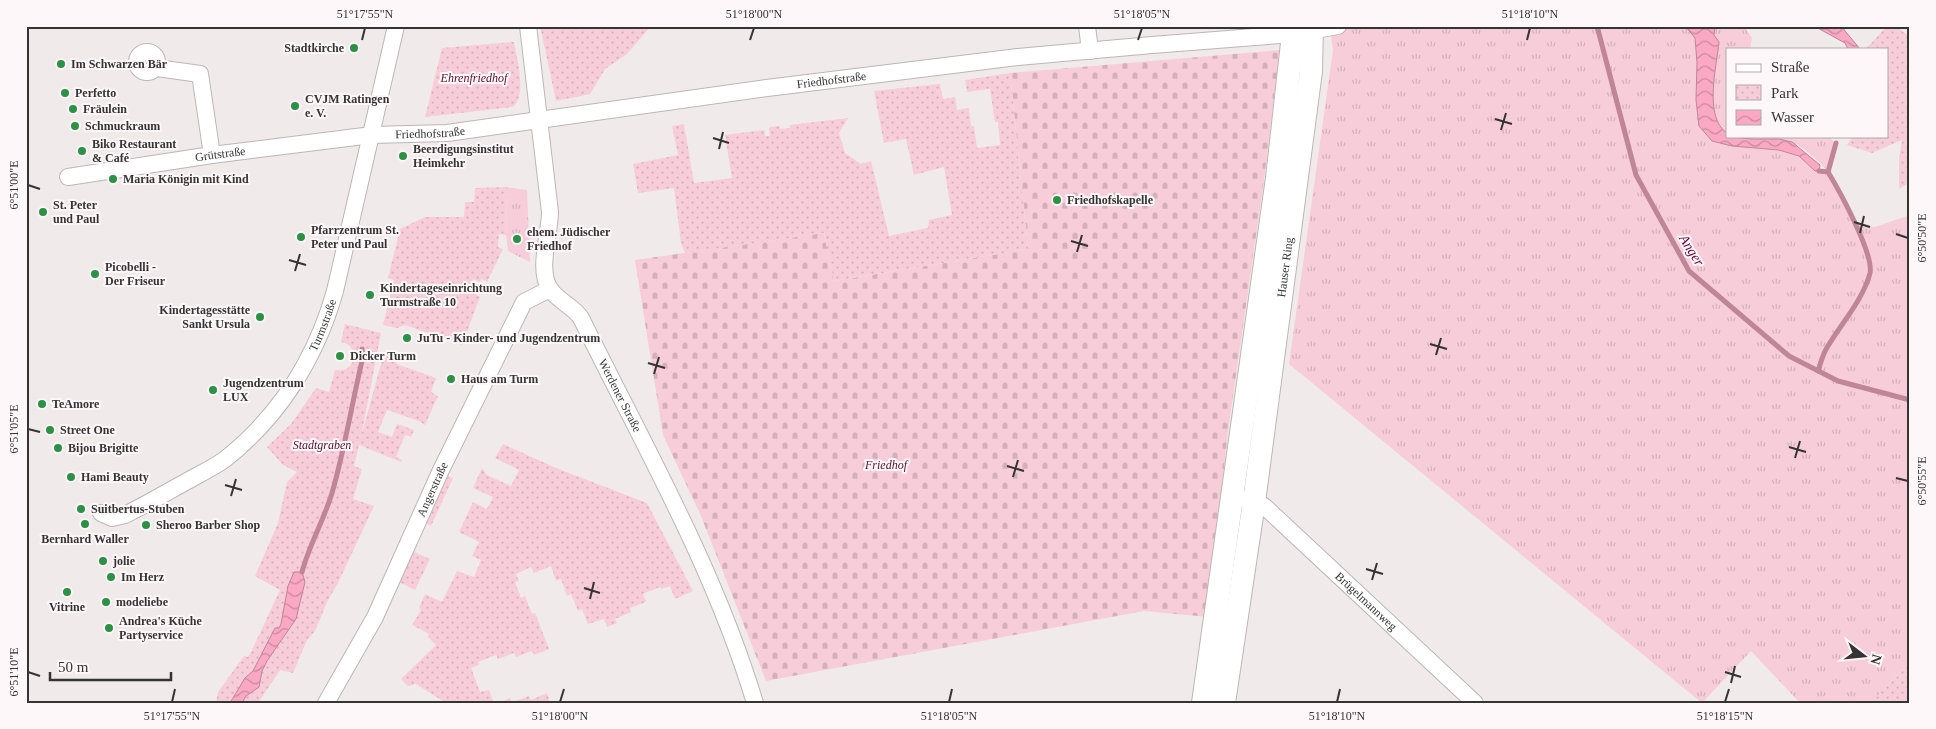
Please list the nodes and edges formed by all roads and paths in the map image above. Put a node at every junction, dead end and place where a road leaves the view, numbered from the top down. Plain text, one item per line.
1 (396, 26) edge
2 (528, 26) edge
3 (1087, 26) edge
4 (1338, 26) edge
5 (1303, 30) edge
6 (1090, 51) junction
7 (157, 68) dead end
8 (538, 119) junction
9 (372, 135) junction
10 (212, 155) junction
11 (68, 177) dead end
12 (550, 290) junction
13 (1232, 495) junction
14 (1254, 502) junction
15 (101, 513) dead end
16 (326, 703) edge
17 (754, 703) edge
18 (1203, 703) edge
19 (1224, 703) edge
20 (1475, 703) edge

1 - 9 street, Turmstraße
2 - 8 street
3 - 6 street
4 - 5 street, Friedhofstraße
5 - 6 street, Friedhofstraße
5 - 13 main road, Hauser Ring
5 - 14 main road, Hauser Ring
6 - 8 street, Friedhofstraße
7 - 10 street
8 - 9 street, Friedhofstraße
8 - 12 street
9 - 10 street, Grütstraße
9 - 15 street, Turmstraße
10 - 11 street, Grütstraße
12 - 16 street, Angerstraße
12 - 17 street, Werdener Straße
13 - 14 street
13 - 18 main road, Hauser Ring
14 - 19 main road, Hauser Ring
14 - 20 street, Brügelmannweg

